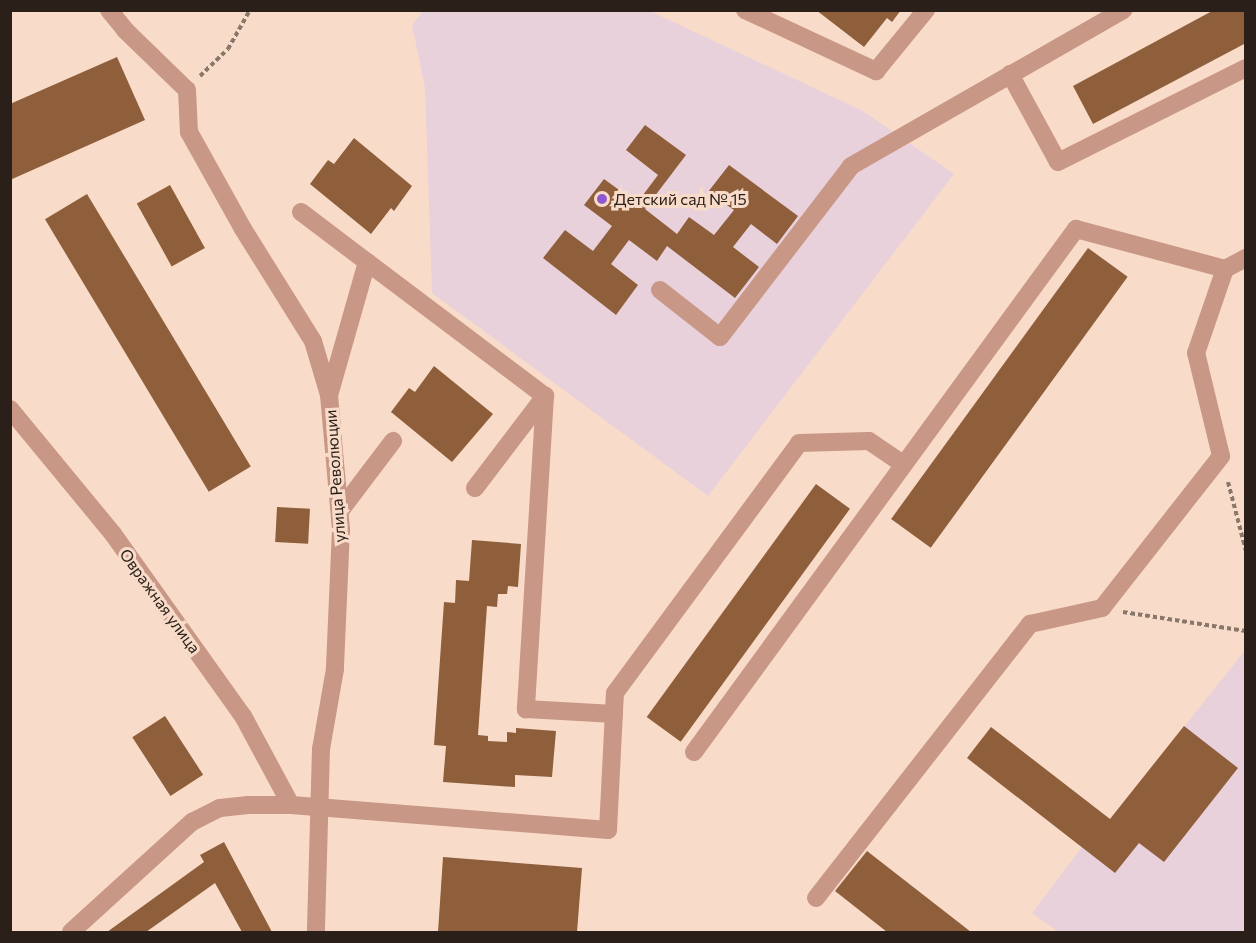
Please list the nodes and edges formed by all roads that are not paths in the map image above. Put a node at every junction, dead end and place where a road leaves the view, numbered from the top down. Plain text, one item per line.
1 (110, 10) edge
2 (745, 10) edge
3 (926, 10) edge
4 (1123, 10) edge
5 (1245, 68) edge
6 (1010, 74) junction
7 (301, 212) dead end
8 (1245, 258) edge
9 (367, 262) junction
10 (1225, 269) junction
11 (660, 290) dead end
12 (329, 395) junction
13 (545, 396) junction
14 (10, 409) edge
15 (393, 441) dead end
16 (903, 464) junction
17 (475, 488) dead end
18 (340, 511) junction
19 (614, 714) junction
20 (694, 752) dead end
21 (291, 805) junction
22 (320, 807) junction
23 (816, 898) dead end
24 (71, 933) edge
25 (316, 933) edge

1 - 12 street, улица Революции
2 - 3 street
4 - 6 street
5 - 6 street
6 - 11 street
7 - 9 street
8 - 10 street
9 - 12 street
9 - 13 street
10 - 16 street
10 - 23 street
12 - 18 street, улица Революции
13 - 17 street
13 - 19 street
14 - 21 street, Овражная улица
15 - 18 street
16 - 19 street
16 - 20 street
18 - 22 street, улица Революции
19 - 22 street
21 - 22 street
21 - 24 street
22 - 25 street, улица Революции

